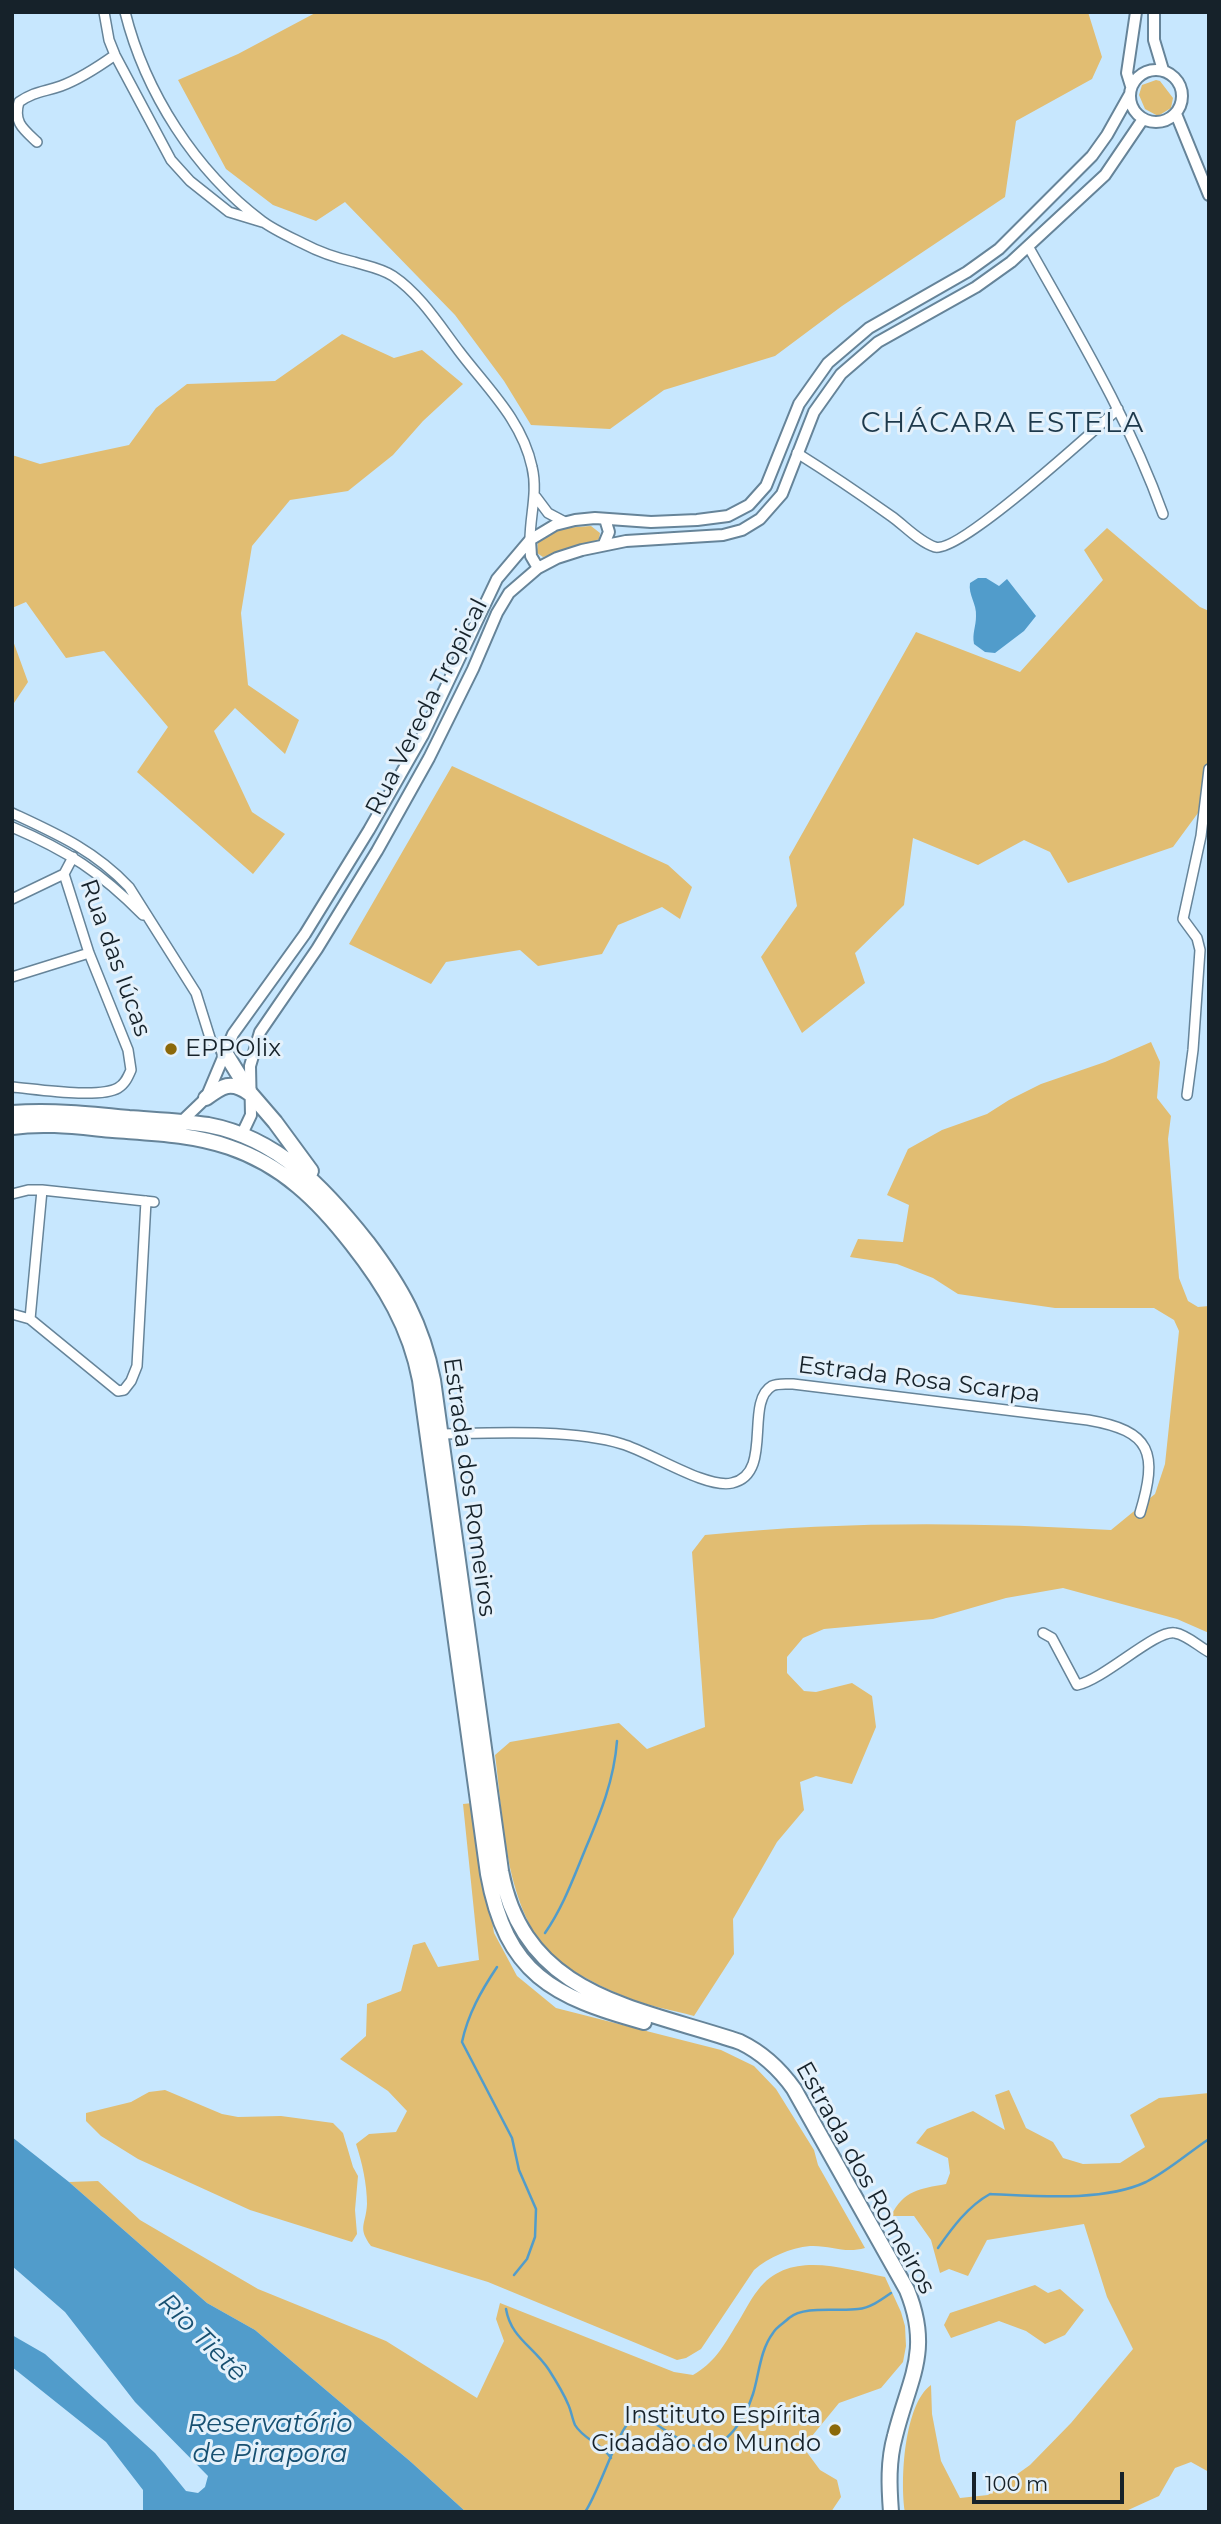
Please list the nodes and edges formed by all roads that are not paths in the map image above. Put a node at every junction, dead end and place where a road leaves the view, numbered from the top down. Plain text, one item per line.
1 (104, 12) edge
2 (125, 12) edge
3 (1136, 12) edge
4 (1154, 12) edge
5 (115, 55) junction
6 (1163, 70) junction
7 (1131, 90) junction
8 (1176, 114) junction
9 (1143, 118) junction
10 (37, 142) dead end
11 (1206, 180) edge
12 (1209, 195) edge
13 (264, 223) junction
14 (1028, 246) junction
15 (1118, 409) junction
16 (797, 453) junction
17 (536, 496) junction
18 (1163, 514) dead end
19 (606, 519) junction
20 (565, 522) junction
21 (530, 540) junction
22 (604, 544) junction
23 (538, 568) junction
24 (1209, 769) edge
25 (12, 813) edge
26 (39, 825) junction
27 (12, 827) edge
28 (35, 837) junction
29 (73, 857) junction
30 (64, 874) junction
31 (12, 899) edge
32 (153, 924) junction
33 (89, 953) junction
34 (12, 977) edge
35 (224, 1051) junction
36 (12, 1087) edge
37 (250, 1093) junction
38 (1187, 1095) dead end
39 (206, 1098) junction
40 (12, 1113) edge
41 (12, 1126) edge
42 (183, 1129) junction
43 (242, 1134) junction
44 (42, 1190) junction
45 (326, 1193) junction
46 (12, 1194) edge
47 (12, 1314) edge
48 (30, 1319) junction
49 (441, 1434) junction
50 (1140, 1513) dead end
51 (1043, 1633) dead end
52 (1209, 1652) edge
53 (708, 2032) junction
54 (891, 2512) edge

1 - 5 street
2 - 13 street
3 - 7 street
4 - 6 street
5 - 10 street
5 - 13 street
6 - 7 street
6 - 8 street
7 - 9 street
7 - 19 street, Rua Vereda Tropical
8 - 9 street
8 - 11 street
9 - 14 street, Rua Vereda Tropical
11 - 12 street
13 - 17 street
14 - 15 street
14 - 16 street, Rua Vereda Tropical
15 - 16 street
15 - 18 street
16 - 22 street, Rua Vereda Tropical
17 - 20 street
17 - 21 street
19 - 20 street, Rua Vereda Tropical
19 - 22 street
20 - 21 street, Rua Vereda Tropical
21 - 23 street
21 - 35 street, Rua Vereda Tropical
22 - 23 street, Rua Vereda Tropical
23 - 37 street, Rua Vereda Tropical
24 - 38 street
25 - 26 street
26 - 28 street
26 - 32 street
27 - 28 street
28 - 29 street
29 - 30 street, Rua das Iúcas
29 - 32 street
30 - 31 street
30 - 33 street, Rua das Iúcas
32 - 35 street
33 - 34 street
33 - 36 street, Rua das Iúcas
35 - 37 main road
35 - 39 street, Rua Vereda Tropical
37 - 39 main road
37 - 43 street, Rua Vereda Tropical
37 - 45 main road
39 - 42 street
40 - 42 main road, Estrada dos Romeiros
41 - 42 main road, Estrada dos Romeiros
42 - 43 main road, Estrada dos Romeiros
42 - 53 main road, Estrada dos Romeiros
43 - 45 main road, Estrada dos Romeiros
44 - 46 street
44 - 48 street
44 - 48 street
45 - 49 main road, Estrada dos Romeiros
47 - 48 street
49 - 50 street, Estrada Rosa Scarpa
49 - 53 main road, Estrada dos Romeiros
51 - 52 street
53 - 54 main road, Estrada dos Romeiros

